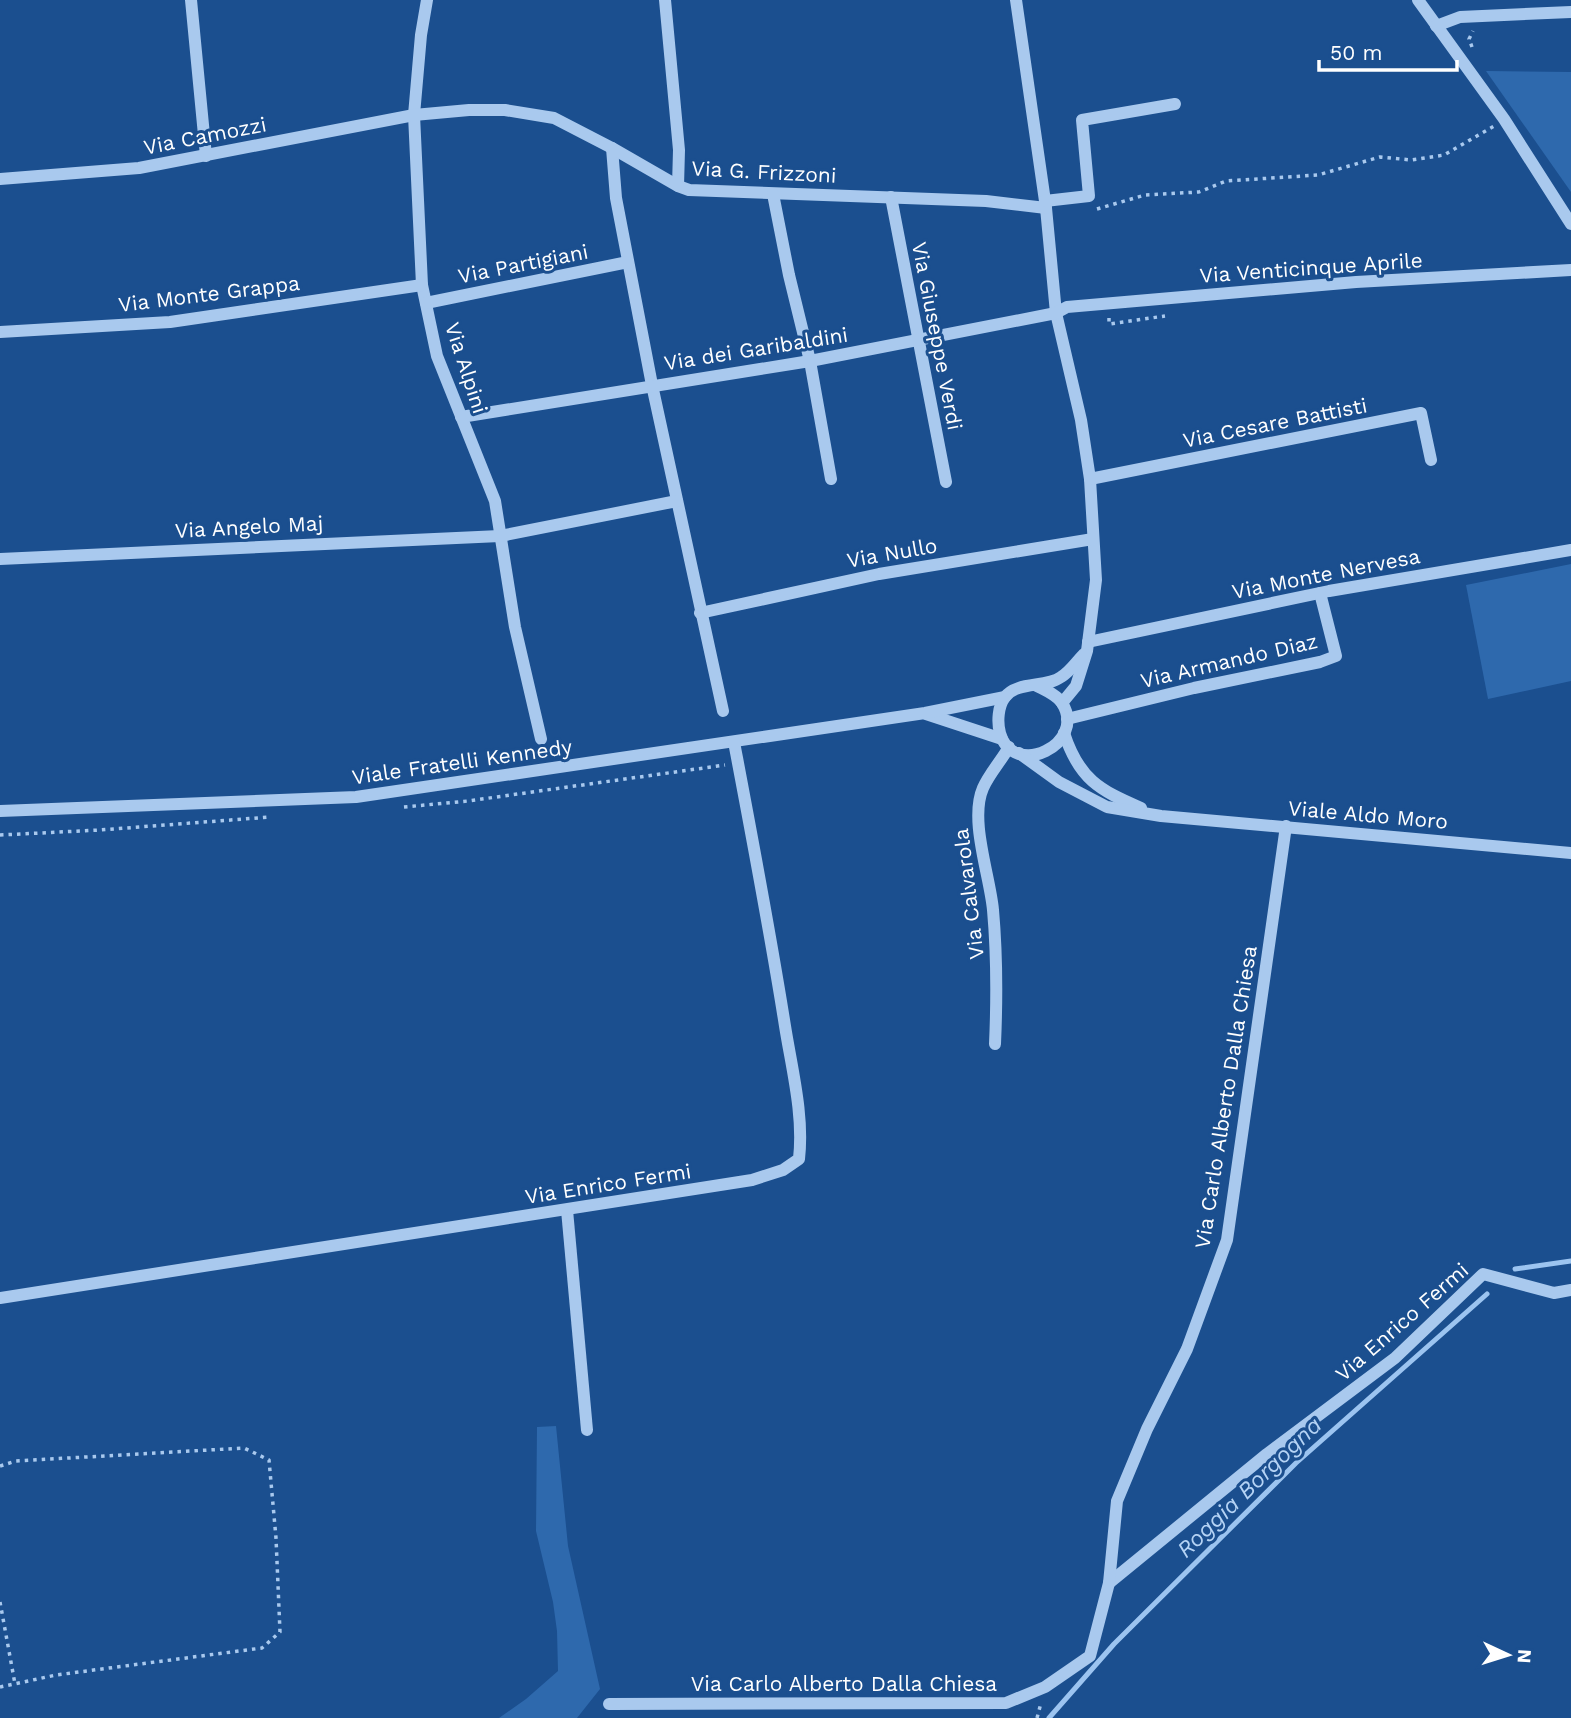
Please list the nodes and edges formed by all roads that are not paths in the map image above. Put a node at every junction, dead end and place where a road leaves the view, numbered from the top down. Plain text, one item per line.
1 (191, 0) edge
2 (427, 0) edge
3 (665, 0) edge
4 (1016, 0) edge
5 (1418, 0) edge
6 (1571, 12) edge
7 (1436, 26) junction
8 (1175, 104) dead end
9 (414, 115) junction
10 (612, 148) junction
11 (205, 156) junction
12 (0, 179) edge
13 (678, 186) junction
14 (773, 194) junction
15 (891, 197) junction
16 (1045, 204) junction
17 (1571, 224) edge
18 (628, 262) junction
19 (1571, 271) edge
20 (422, 285) junction
21 (426, 303) junction
22 (1056, 313) junction
23 (0, 332) edge
24 (918, 340) junction
25 (810, 361) junction
26 (652, 385) junction
27 (461, 417) junction
28 (1431, 460) dead end
29 (831, 479) dead end
30 (1090, 479) junction
31 (946, 482) dead end
32 (677, 501) junction
33 (500, 536) junction
34 (1093, 538) junction
35 (1571, 550) edge
36 (0, 559) edge
37 (1320, 593) junction
38 (700, 613) junction
39 (1088, 647) junction
40 (1035, 685) junction
41 (1005, 697) junction
42 (1062, 703) junction
43 (723, 711) dead end
44 (925, 713) junction
45 (1067, 719) junction
46 (1064, 733) junction
47 (541, 739) dead end
48 (734, 742) junction
49 (1010, 746) junction
50 (0, 811) edge
51 (1161, 816) junction
52 (1286, 827) junction
53 (1571, 853) edge
54 (995, 1044) dead end
55 (567, 1210) junction
56 (1571, 1290) edge
57 (0, 1298) edge
58 (587, 1430) dead end
59 (1109, 1583) junction
60 (609, 1704) dead end

1 - 11 street
2 - 9 street, Via Alpini
3 - 13 street
4 - 16 street
5 - 7 street
6 - 7 street
7 - 17 street
8 - 16 street, Via G. Frizzoni
9 - 10 street, Via G. Frizzoni
9 - 11 street, Via Camozzi
9 - 20 street, Via Alpini
10 - 13 street, Via G. Frizzoni
10 - 18 street
11 - 12 street, Via Camozzi
13 - 14 street, Via G. Frizzoni
14 - 15 street, Via G. Frizzoni
14 - 25 street
15 - 16 street, Via G. Frizzoni
15 - 24 street, Via Giuseppe Verdi
16 - 22 street
18 - 21 street, Via Partigiani
18 - 26 street
19 - 22 street, Via Venticinque Aprile
20 - 21 street, Via Alpini
20 - 23 street, Via Monte Grappa
21 - 27 street, Via Alpini
22 - 24 street, Via dei Garibaldini
22 - 30 street
24 - 25 street, Via dei Garibaldini
24 - 31 street, Via Giuseppe Verdi
25 - 26 street, Via dei Garibaldini
25 - 29 street
26 - 27 street, Via dei Garibaldini
26 - 32 street
27 - 33 street, Via Alpini
28 - 30 street, Via Cesare Battisti
30 - 34 street
32 - 33 street, Via Angelo Maj
32 - 38 street
33 - 36 street, Via Angelo Maj
33 - 47 street, Via Alpini
34 - 38 street, Via Nullo
34 - 39 street
35 - 37 street, Via Monte Nervesa
37 - 39 street, Via Monte Nervesa
37 - 45 street, Via Armando Diaz
38 - 43 street
39 - 40 street
39 - 42 street
40 - 41 street
40 - 42 street
41 - 44 street, Viale Fratelli Kennedy
41 - 49 street
42 - 45 street
44 - 48 street, Viale Fratelli Kennedy
44 - 49 street, Viale Fratelli Kennedy
45 - 46 street
46 - 49 street
46 - 51 street, Viale Aldo Moro
48 - 50 street, Viale Fratelli Kennedy
48 - 55 street, Via Enrico Fermi
49 - 51 street, Viale Aldo Moro
49 - 54 street, Via Calvarola
51 - 52 street, Viale Aldo Moro
52 - 53 street, Viale Aldo Moro
52 - 59 street, Via Carlo Alberto Dalla Chiesa
55 - 57 street, Via Enrico Fermi
55 - 58 street
56 - 59 street, Via Enrico Fermi
59 - 60 street, Via Carlo Alberto Dalla Chiesa

